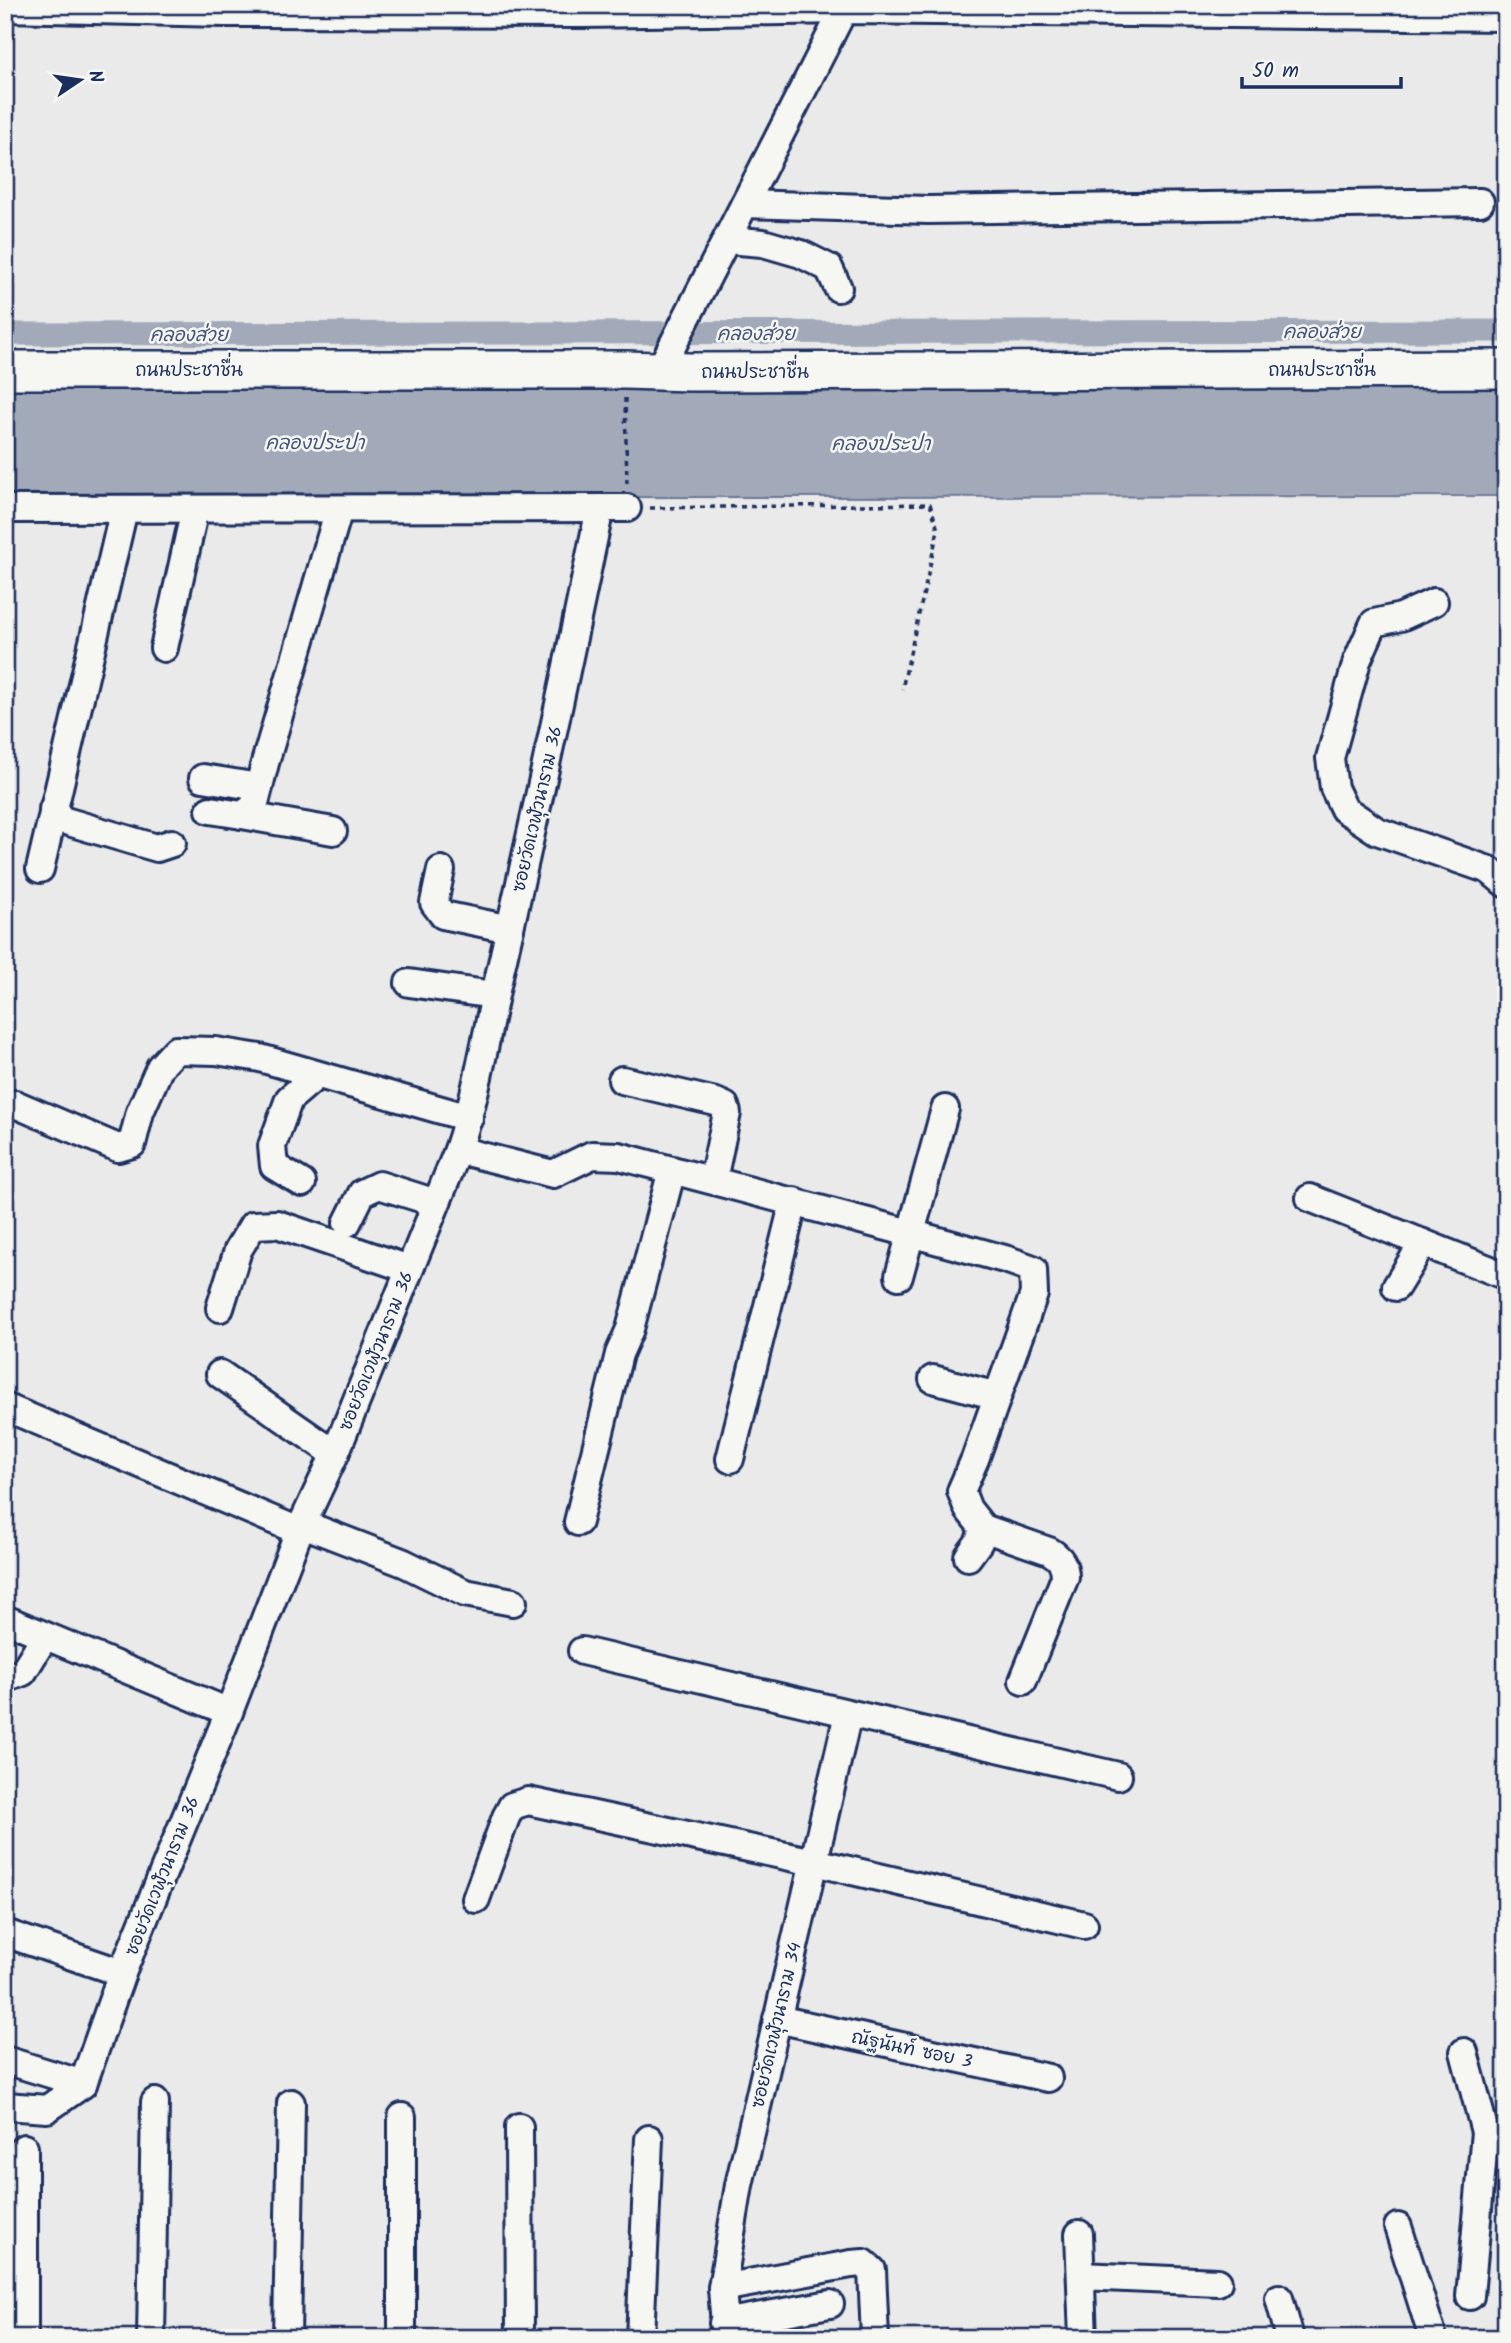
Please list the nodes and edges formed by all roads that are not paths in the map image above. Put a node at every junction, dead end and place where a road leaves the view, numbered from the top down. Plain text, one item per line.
1 (845, 7) edge
2 (5, 8) edge
3 (224, 9) edge
4 (583, 10) edge
5 (1506, 17) edge
6 (1480, 202) dead end
7 (745, 204) junction
8 (727, 240) junction
9 (838, 288) dead end
10 (1506, 369) edge
11 (5, 370) edge
12 (674, 372) junction
13 (627, 499) road end
14 (600, 508) junction
15 (5, 509) edge
16 (124, 509) junction
17 (195, 509) junction
18 (340, 509) junction
19 (1434, 602) dead end
20 (164, 648) dead end
21 (203, 778) dead end
22 (259, 787) junction
23 (53, 809) junction
24 (210, 810) dead end
25 (242, 815) junction
26 (333, 831) dead end
27 (172, 843) dead end
28 (40, 869) dead end
29 (441, 870) dead end
30 (1506, 884) edge
31 (510, 929) junction
32 (409, 983) dead end
33 (495, 995) junction
34 (316, 1076) junction
35 (622, 1080) dead end
36 (15, 1104) dead end
37 (945, 1109) dead end
38 (469, 1118) junction
39 (458, 1150) junction
40 (672, 1170) junction
41 (713, 1180) junction
42 (302, 1183) dead end
43 (1310, 1198) dead end
44 (794, 1201) junction
45 (436, 1203) junction
46 (347, 1223) dead end
47 (910, 1233) junction
48 (1423, 1243) junction
49 (410, 1269) junction
50 (899, 1276) dead end
51 (1506, 1276) edge
52 (1396, 1286) dead end
53 (220, 1308) dead end
54 (220, 1374) dead end
55 (933, 1378) dead end
56 (997, 1396) junction
57 (5, 1408) edge
58 (335, 1454) junction
59 (730, 1459) dead end
60 (578, 1522) dead end
61 (301, 1527) junction
62 (983, 1528) junction
63 (968, 1557) dead end
64 (513, 1602) dead end
65 (5, 1619) edge
66 (45, 1636) junction
67 (582, 1651) dead end
68 (5, 1676) edge
69 (1023, 1681) dead end
70 (229, 1712) junction
71 (848, 1714) junction
72 (1118, 1776) dead end
73 (814, 1862) junction
74 (476, 1899) dead end
75 (1084, 1925) dead end
76 (5, 1933) edge
77 (122, 1973) junction
78 (776, 2020) junction
79 (1464, 2052) dead end
80 (5, 2060) edge
81 (1048, 2078) dead end
82 (83, 2084) junction
83 (155, 2102) dead end
84 (291, 2103) dead end
85 (5, 2106) edge
86 (402, 2117) dead end
87 (519, 2127) dead end
88 (1495, 2130) edge
89 (649, 2139) dead end
90 (24, 2147) dead end
91 (1398, 2227) dead end
92 (1079, 2234) dead end
93 (24, 2253) junction
94 (1081, 2276) junction
95 (1218, 2282) dead end
96 (722, 2288) junction
97 (5, 2289) edge
98 (1470, 2295) dead end
99 (1279, 2298) dead end
100 (830, 2304) dead end
101 (777, 2326) edge
102 (724, 2330) edge
103 (24, 2338) edge
104 (151, 2338) edge
105 (287, 2338) edge
106 (402, 2338) edge
107 (520, 2338) edge
108 (640, 2338) edge
109 (875, 2338) edge
110 (1083, 2338) edge
111 (1290, 2338) edge
112 (1433, 2338) edge

1 - 4 street
1 - 5 street
1 - 7 street
2 - 3 street
3 - 4 street
6 - 7 street
7 - 8 street
8 - 9 street
8 - 12 street
10 - 12 street, ถนนประชาชื่น
11 - 12 street, ถนนประชาชื่น
13 - 14 street
14 - 18 street
14 - 31 street, ซอยวัดเวฬุวนาราม 36
15 - 16 street
16 - 17 street
16 - 23 street
17 - 18 street
17 - 20 street
18 - 22 street
19 - 30 street
21 - 22 street
22 - 25 street
23 - 27 street
23 - 28 street
24 - 25 street
25 - 26 street
29 - 31 street
31 - 33 street, ซอยวัดเวฬุวนาราม 36
32 - 33 street
33 - 38 street, ซอยวัดเวฬุวนาราม 36
34 - 36 street
34 - 38 street
34 - 42 street
35 - 41 street
37 - 47 street
38 - 39 street, ซอยวัดเวฬุวนาราม 36
39 - 40 street
39 - 45 street, ซอยวัดเวฬุวนาราม 36
40 - 41 street
40 - 60 street
41 - 44 street
43 - 48 street
44 - 47 street
44 - 59 street
45 - 46 street
45 - 49 street, ซอยวัดเวฬุวนาราม 36
47 - 50 street
47 - 56 street
48 - 51 street
48 - 52 street
49 - 53 street
49 - 58 street, ซอยวัดเวฬุวนาราม 36
54 - 58 street
55 - 56 street
56 - 62 street
57 - 61 street
58 - 61 street, ซอยวัดเวฬุวนาราม 36
61 - 64 street
61 - 70 street, ซอยวัดเวฬุวนาราม 36
62 - 63 street
62 - 69 street
65 - 66 street
66 - 68 street
66 - 70 street
67 - 71 street
70 - 77 street, ซอยวัดเวฬุวนาราม 36
71 - 72 street
71 - 73 street, ซอยวัดเวฬุวนาราม 34
73 - 74 street
73 - 75 street
73 - 78 street, ซอยวัดเวฬุวนาราม 34
76 - 77 street
77 - 82 street, ซอยวัดเวฬุวนาราม 36
78 - 81 street, ณัฐนันท์ ซอย 3
78 - 96 street, ซอยวัดเวฬุวนาราม 34
79 - 88 street
80 - 82 street
82 - 85 street
83 - 104 street
84 - 105 street
86 - 106 street
87 - 107 street
88 - 98 street
89 - 108 street
90 - 93 street
91 - 112 street
92 - 94 street
93 - 97 street
93 - 103 street
94 - 95 street
94 - 110 street
96 - 102 street, ซอยวัดเวฬุวนาราม 34
96 - 109 street
99 - 111 street
100 - 101 street
101 - 102 street

